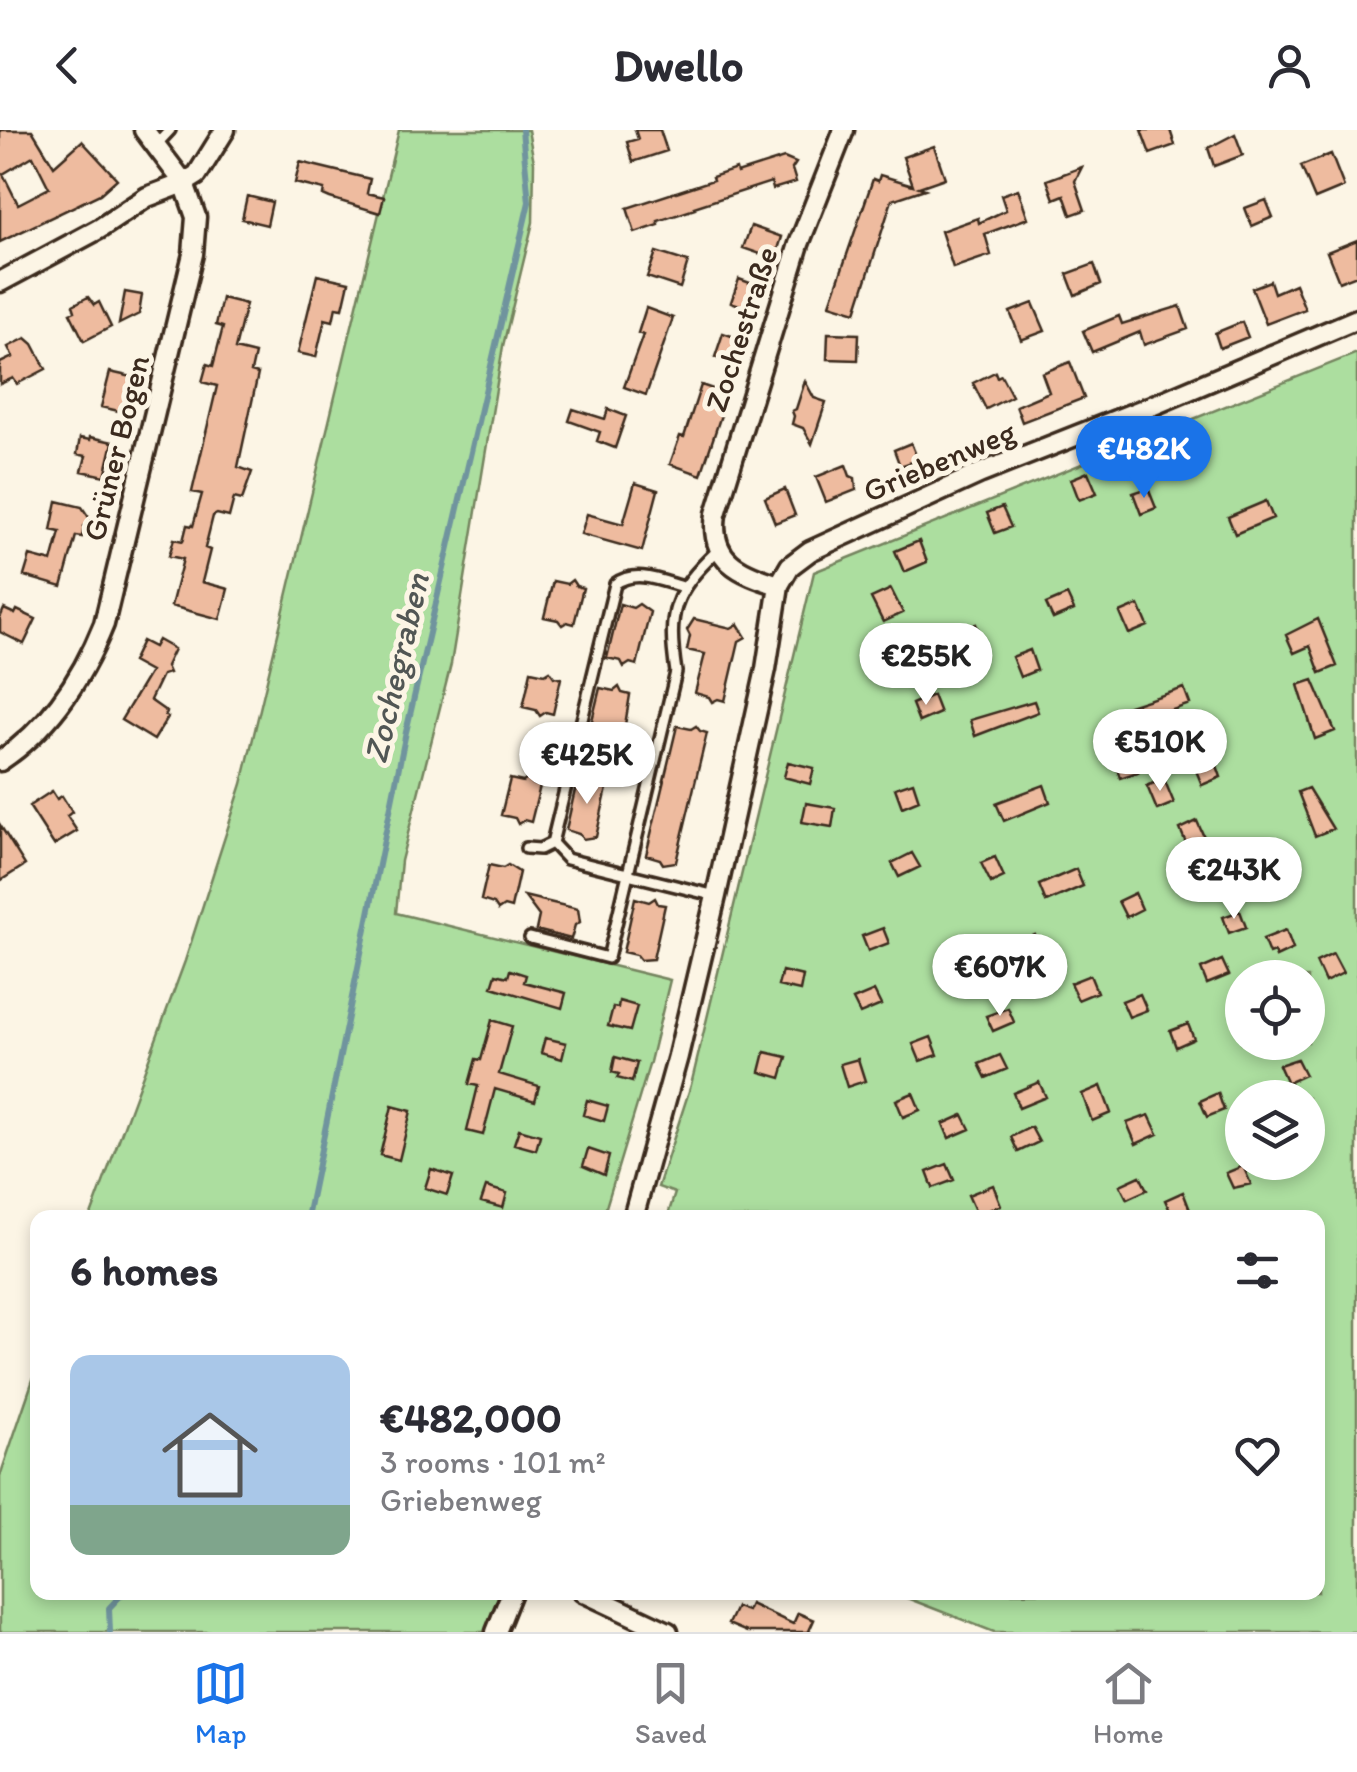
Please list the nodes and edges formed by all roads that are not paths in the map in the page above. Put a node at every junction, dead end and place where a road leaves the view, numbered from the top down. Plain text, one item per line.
1 (225, 130) edge
2 (844, 130) edge
3 (157, 135) edge
4 (184, 183) junction
5 (0, 282) edge
6 (1357, 319) edge
7 (717, 552) junction
8 (779, 584) junction
9 (682, 586) junction
10 (0, 762) edge
11 (552, 842) junction
12 (526, 848) dead end
13 (630, 875) junction
14 (716, 896) junction
15 (530, 938) dead end
16 (635, 1210) edge
17 (509, 1600) edge
18 (600, 1600) edge
19 (496, 1632) edge
20 (668, 1632) edge

1 - 4 street
2 - 7 street, Zochestraße
3 - 4 street
4 - 5 street
4 - 10 street, Grüner Bogen
6 - 8 street, Griebenweg
7 - 8 street
7 - 9 lane
8 - 14 street
9 - 11 lane
9 - 13 lane
11 - 12 lane
11 - 13 lane
13 - 14 lane
13 - 15 lane
14 - 16 street
17 - 19 street
18 - 20 street

